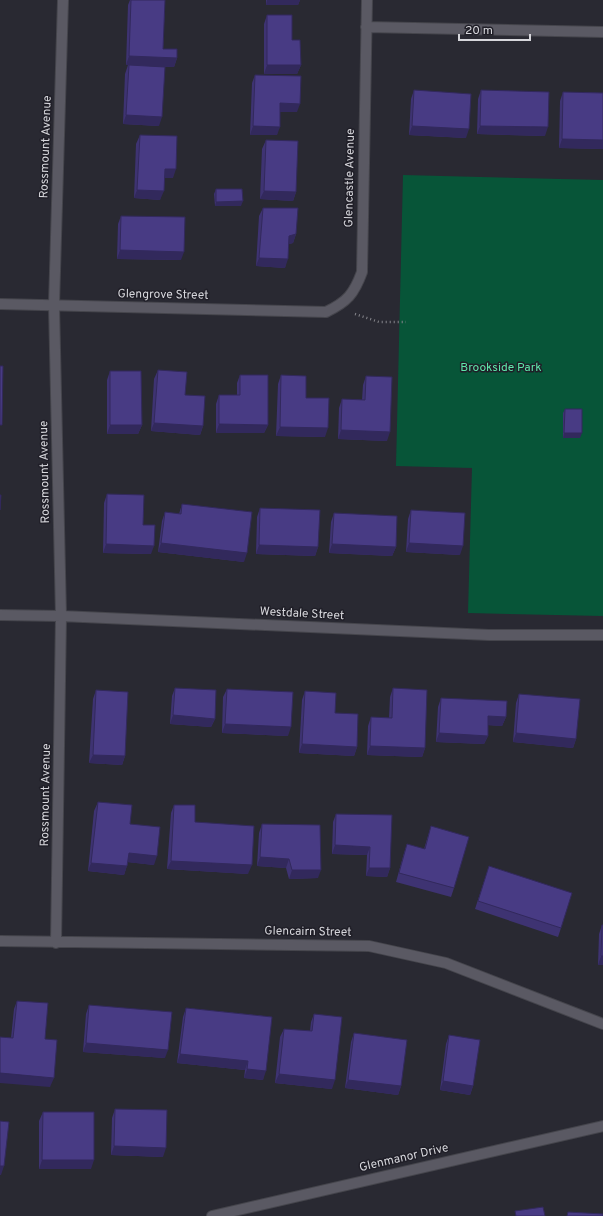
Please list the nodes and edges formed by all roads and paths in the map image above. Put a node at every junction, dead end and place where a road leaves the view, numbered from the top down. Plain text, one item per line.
1 (63, 0) edge
2 (367, 0) edge
3 (366, 27) junction
4 (603, 32) edge
5 (0, 304) edge
6 (341, 304) junction
7 (54, 305) junction
8 (326, 312) joint
9 (406, 322) dead end
10 (0, 615) edge
11 (61, 616) junction
12 (603, 635) edge
13 (0, 941) edge
14 (56, 943) junction
15 (603, 1024) edge
16 (603, 1126) edge
17 (212, 1216) edge

1 - 7 street, Rossmount Avenue
2 - 3 street, Glencastle Avenue
3 - 4 street
3 - 6 street, Glencastle Avenue
5 - 7 street, Glengrove Street
6 - 8 street, Glencastle Avenue
6 - 9 path
7 - 8 street, Glengrove Street
7 - 11 street, Rossmount Avenue
10 - 11 street, Westdale Street
11 - 12 street, Westdale Street
11 - 14 street, Rossmount Avenue
13 - 14 street, Glencairn Street
14 - 15 street, Glencairn Street
16 - 17 street, Glenmanor Drive

